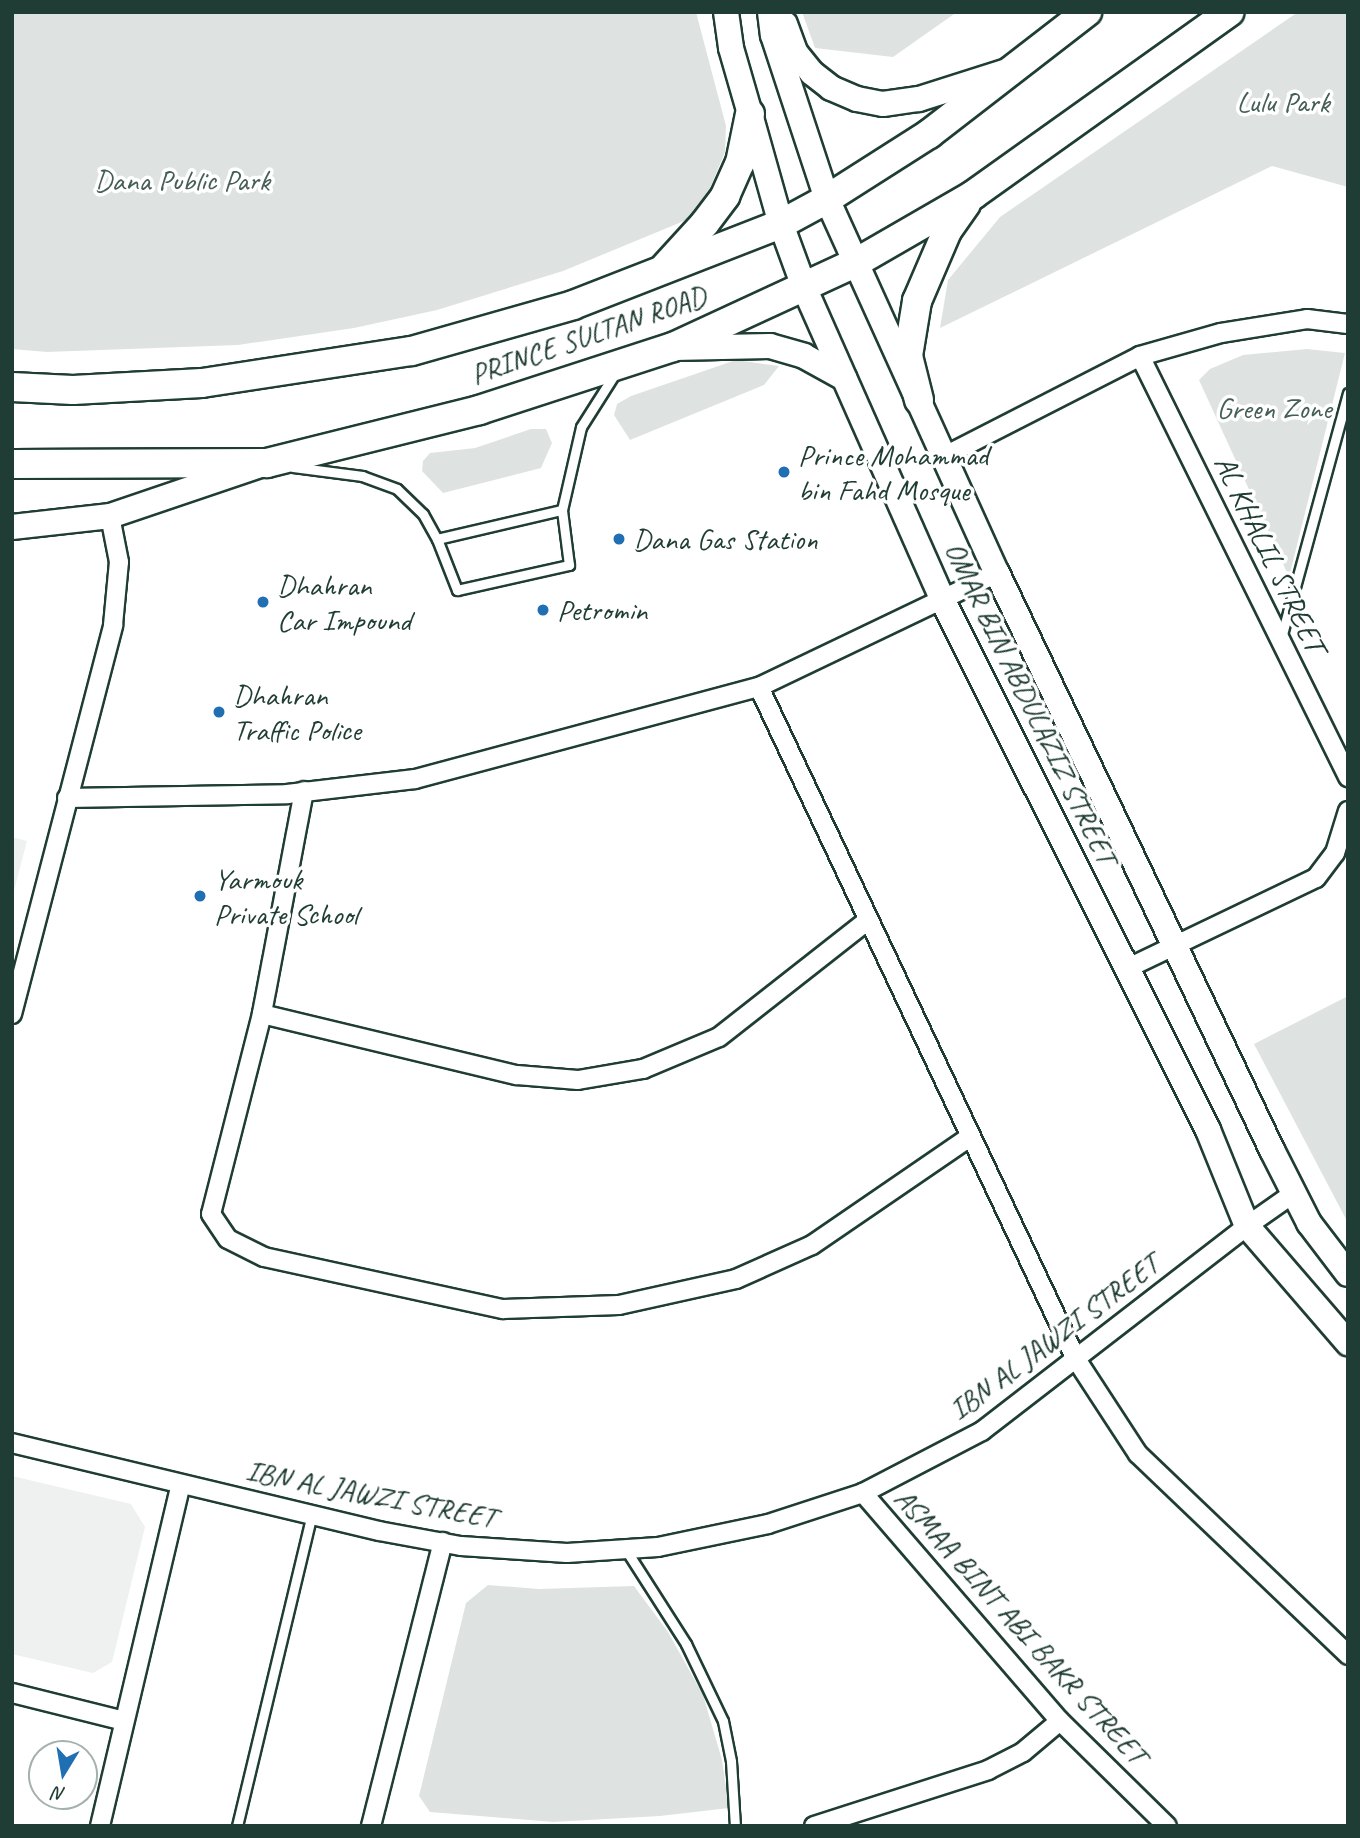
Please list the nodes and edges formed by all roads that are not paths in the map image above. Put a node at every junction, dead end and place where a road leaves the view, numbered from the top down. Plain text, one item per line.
1 (726, 12) edge
2 (770, 12) edge
3 (780, 12) edge
4 (1087, 12) edge
5 (1230, 12) edge
6 (1011, 70) junction
7 (750, 114) junction
8 (974, 195) junction
9 (827, 199) junction
10 (781, 224) junction
11 (857, 262) junction
12 (662, 272) junction
13 (804, 287) junction
14 (1348, 324) edge
15 (669, 348) junction
16 (1140, 356) junction
17 (621, 364) junction
18 (844, 378) junction
19 (12, 387) edge
20 (1348, 393) edge
21 (919, 400) junction
22 (945, 456) junction
23 (267, 463) junction
24 (12, 464) edge
25 (562, 510) junction
26 (110, 516) junction
27 (12, 527) edge
28 (437, 539) junction
29 (997, 573) junction
30 (942, 600) junction
31 (1280, 638) junction
32 (759, 687) junction
33 (1348, 777) edge
34 (304, 791) junction
35 (66, 798) junction
36 (1348, 811) edge
37 (867, 921) junction
38 (1176, 945) junction
39 (1128, 968) junction
40 (12, 1014) edge
41 (262, 1014) junction
42 (970, 1137) junction
43 (1294, 1194) junction
44 (1247, 1226) junction
45 (1348, 1274) edge
46 (1348, 1343) edge
47 (1076, 1359) junction
48 (12, 1443) edge
49 (181, 1484) junction
50 (863, 1493) junction
51 (312, 1514) junction
52 (443, 1542) junction
53 (625, 1549) junction
54 (1348, 1655) edge
55 (12, 1693) edge
56 (124, 1721) junction
57 (1060, 1721) junction
58 (833, 1824) edge
59 (100, 1826) edge
60 (237, 1826) edge
61 (371, 1826) edge
62 (735, 1826) edge
63 (814, 1826) edge
64 (1167, 1826) edge

1 - 7 street, OMAR BIN ABDULAZIZ STREET
2 - 9 street
3 - 6 street
4 - 6 main road, PRINCE SULTAN ROAD
5 - 8 main road, PRINCE SULTAN ROAD
6 - 9 main road, PRINCE SULTAN ROAD
7 - 10 street, OMAR BIN ABDULAZIZ STREET
7 - 12 main road
8 - 11 main road, PRINCE SULTAN ROAD
8 - 21 main road
9 - 10 main road, PRINCE SULTAN ROAD
9 - 11 street
10 - 12 main road, PRINCE SULTAN ROAD
10 - 13 street, OMAR BIN ABDULAZIZ STREET
11 - 13 main road, PRINCE SULTAN ROAD
11 - 21 street
12 - 19 main road, PRINCE SULTAN ROAD
13 - 15 main road, PRINCE SULTAN ROAD
13 - 18 street, OMAR BIN ABDULAZIZ STREET
14 - 16 street
15 - 17 main road, PRINCE SULTAN ROAD
15 - 18 street
16 - 22 street
16 - 31 street, AL KHALIL STREET
17 - 23 main road, PRINCE SULTAN ROAD
17 - 25 lane
18 - 30 street, OMAR BIN ABDULAZIZ STREET
20 - 31 lane
21 - 22 street
22 - 29 street
23 - 24 main road, PRINCE SULTAN ROAD
23 - 26 street
23 - 28 lane
25 - 28 lane
25 - 28 lane
26 - 27 street
26 - 35 street
29 - 30 street
29 - 38 street
30 - 32 street
30 - 39 street, OMAR BIN ABDULAZIZ STREET
31 - 33 street, AL KHALIL STREET
32 - 34 street
32 - 37 street
34 - 35 street
34 - 41 street
35 - 40 street
36 - 38 street
37 - 41 street
37 - 42 street
38 - 39 street
38 - 43 street
39 - 44 street, OMAR BIN ABDULAZIZ STREET
41 - 42 street
42 - 47 street
43 - 44 street, IBN AL JAWZI STREET
43 - 45 street
44 - 46 street, OMAR BIN ABDULAZIZ STREET
44 - 47 street, IBN AL JAWZI STREET
47 - 50 street, IBN AL JAWZI STREET
47 - 54 street
48 - 49 street, IBN AL JAWZI STREET
49 - 51 street, IBN AL JAWZI STREET
49 - 56 street
50 - 53 street, IBN AL JAWZI STREET
50 - 57 street, ASMAA BINT ABI BAKR STREET
51 - 52 street, IBN AL JAWZI STREET
51 - 60 lane
52 - 53 street, IBN AL JAWZI STREET
52 - 61 street
53 - 62 lane
55 - 56 street
56 - 59 street
57 - 58 street
57 - 64 street, ASMAA BINT ABI BAKR STREET
58 - 63 street

